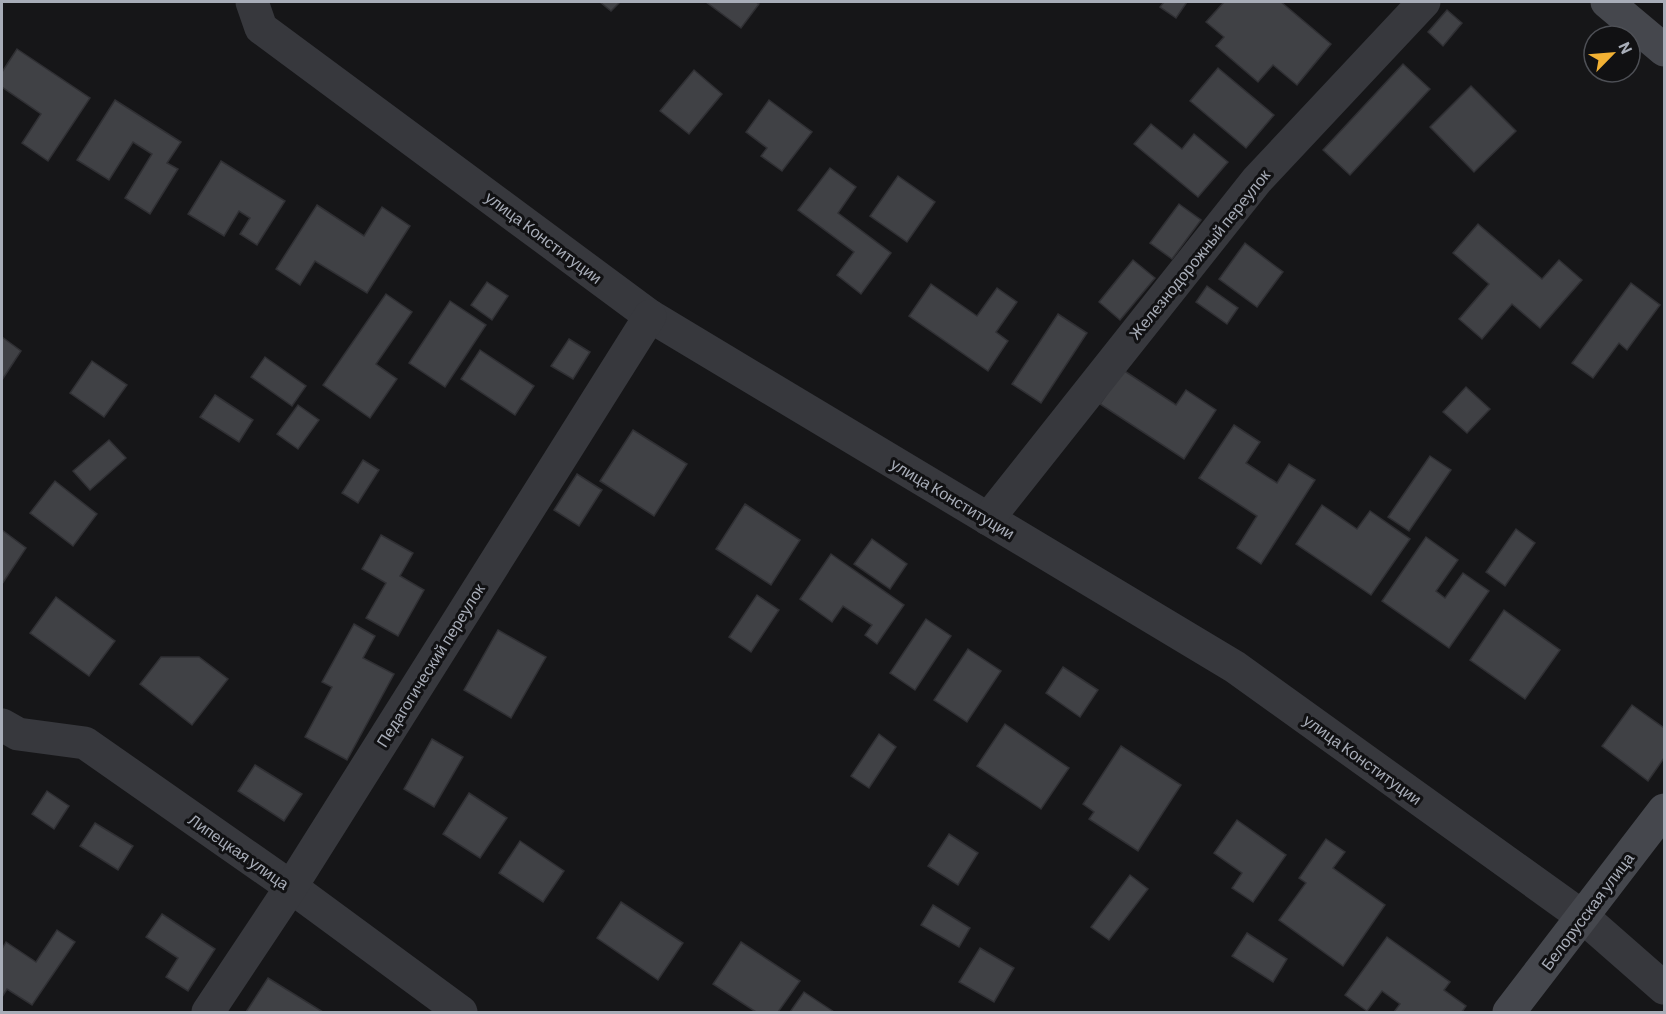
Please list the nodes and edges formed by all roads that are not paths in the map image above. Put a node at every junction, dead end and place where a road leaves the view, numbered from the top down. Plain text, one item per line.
1 (252, 2) edge
2 (1424, 2) edge
3 (1607, 2) edge
4 (1665, 50) edge
5 (650, 316) junction
6 (988, 519) junction
7 (2, 725) edge
8 (1665, 810) edge
9 (291, 887) junction
10 (1583, 916) junction
11 (1665, 988) edge
12 (208, 1012) edge
13 (461, 1012) edge
14 (1509, 1012) edge

1 - 5 street, улица Конституции
2 - 6 street, Железнодорожный переулок
3 - 4 street
5 - 6 street, улица Конституции
5 - 9 street, Педагогический переулок
6 - 10 street, улица Конституции
7 - 9 street, Липецкая улица
8 - 10 street, Белорусская улица
9 - 12 street, Педагогический переулок
9 - 13 street, Липецкая улица
10 - 11 street, улица Конституции
10 - 14 street, Белорусская улица

